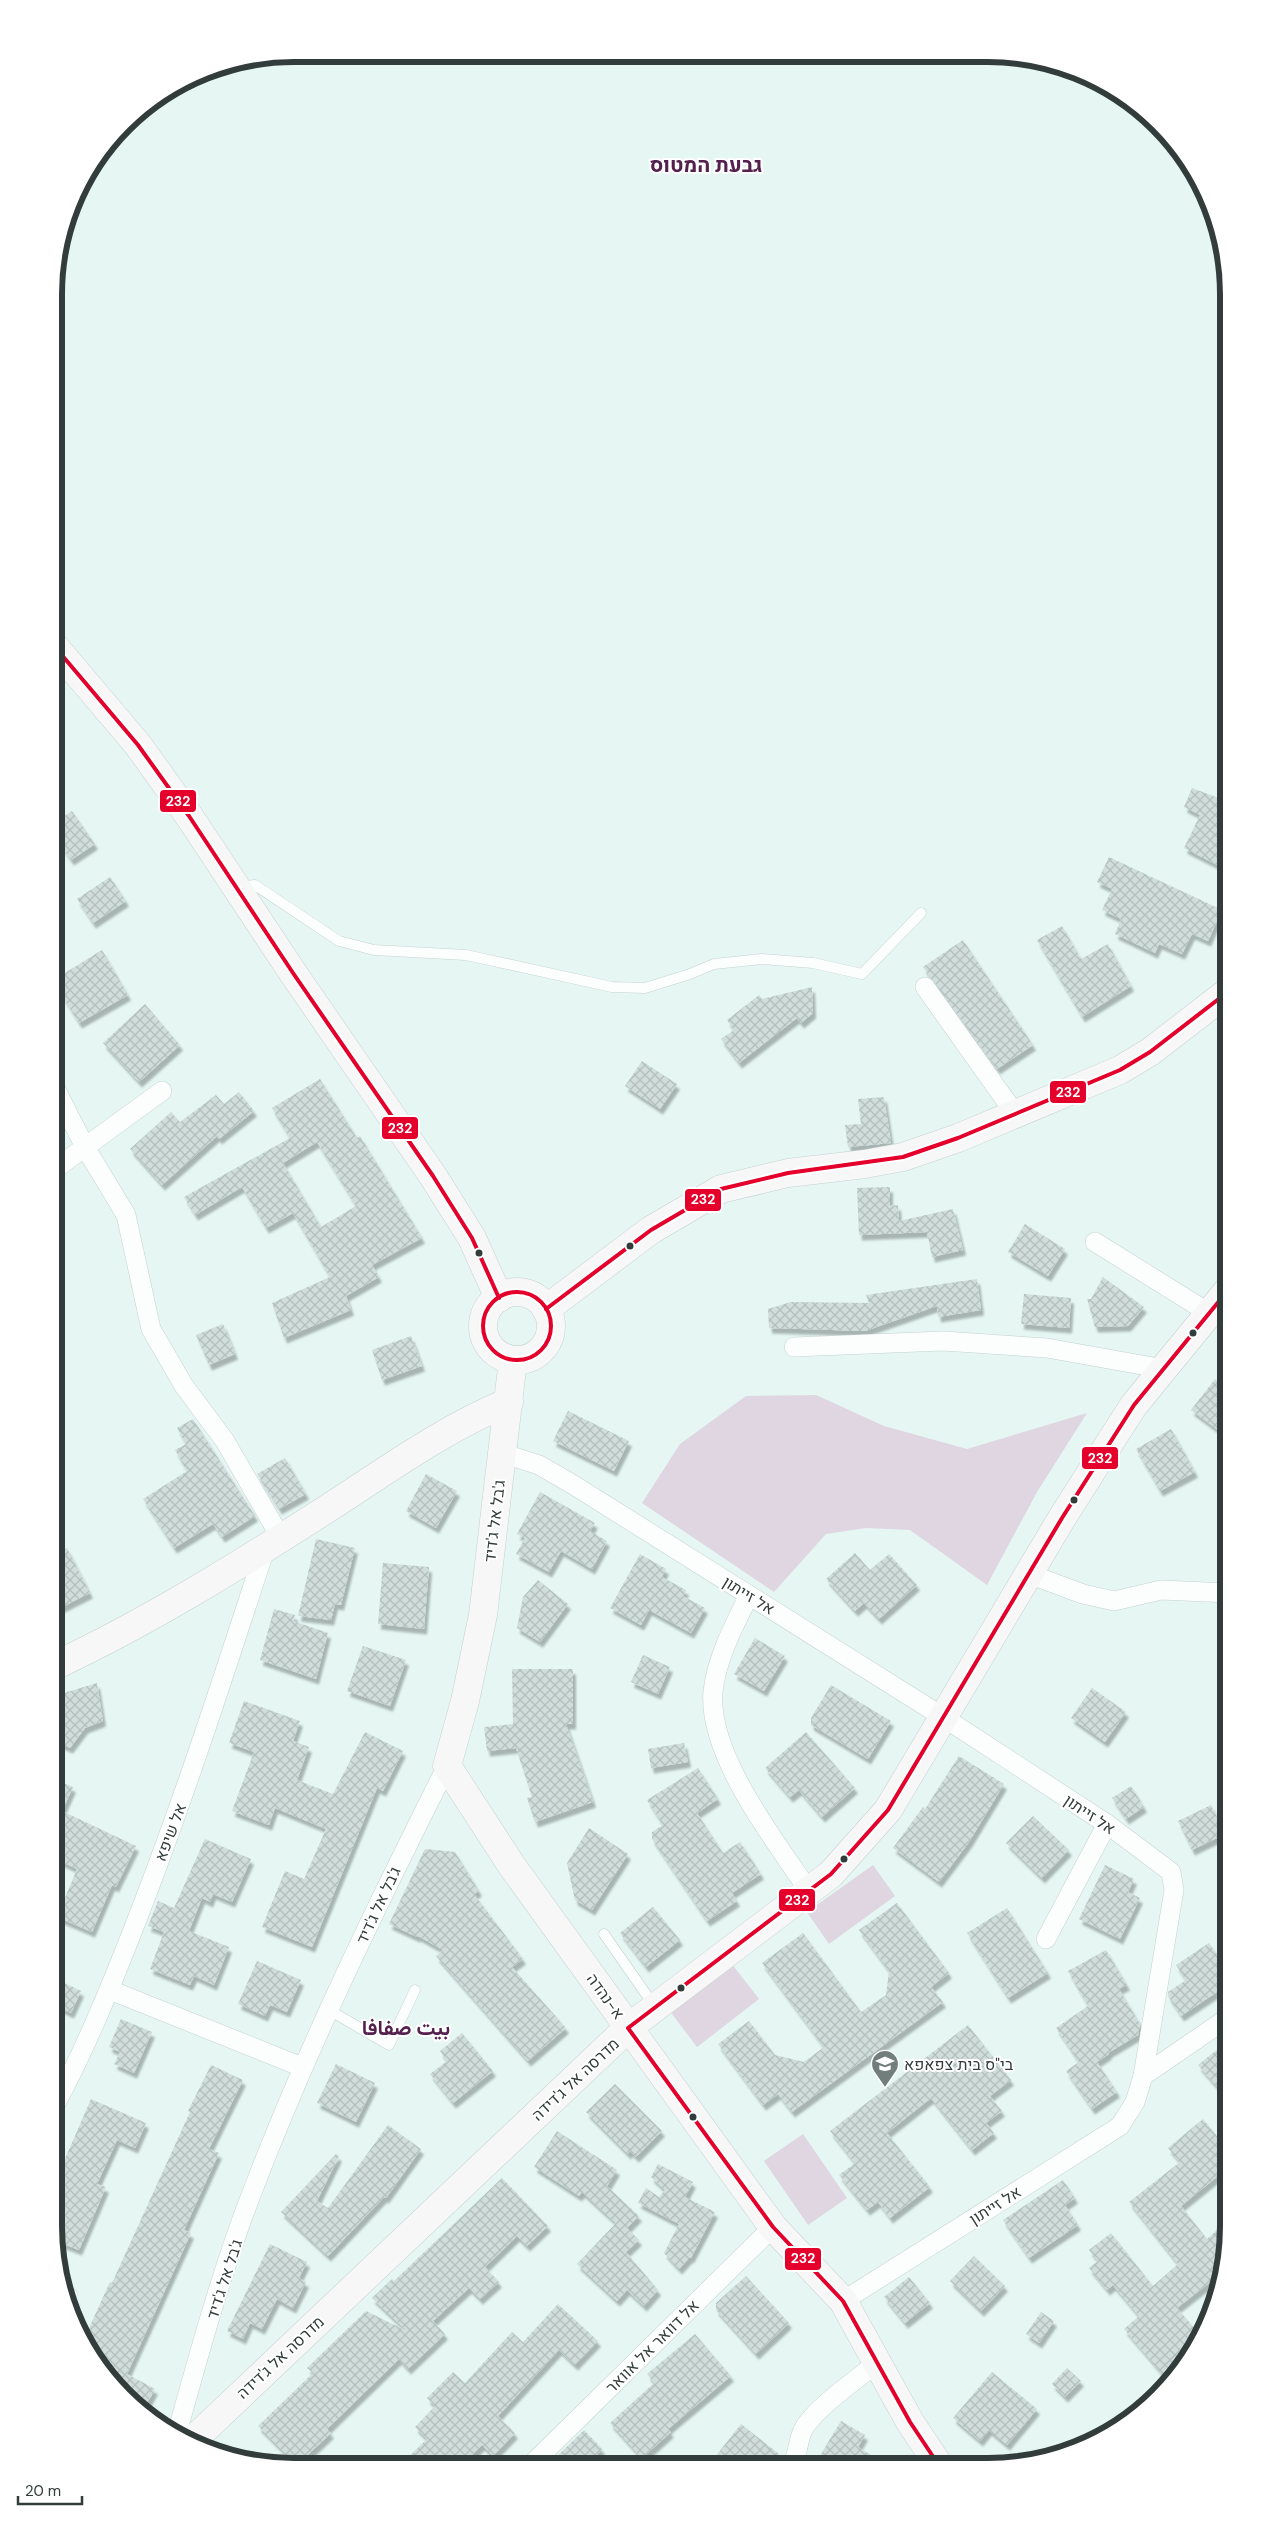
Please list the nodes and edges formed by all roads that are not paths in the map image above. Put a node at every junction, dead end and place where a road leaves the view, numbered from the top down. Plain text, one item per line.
1 (63, 657) edge
2 (237, 887) junction
3 (921, 913) dead end
4 (925, 988) dead end
5 (1220, 998) edge
6 (162, 1091) dead end
7 (63, 1104) edge
8 (1016, 1115) junction
9 (85, 1147) junction
10 (63, 1163) edge
11 (1095, 1242) dead end
12 (499, 1298) junction
13 (1220, 1303) edge
14 (1220, 1304) edge
15 (546, 1309) junction
16 (794, 1347) dead end
17 (513, 1360) junction
18 (1164, 1369) junction
19 (509, 1402) junction
20 (502, 1454) junction
21 (273, 1544) junction
22 (1029, 1574) junction
23 (1220, 1593) edge
24 (749, 1595) junction
25 (63, 1661) edge
26 (943, 1718) junction
27 (447, 1766) junction
28 (1107, 1824) junction
29 (809, 1891) junction
30 (604, 1934) dead end
31 (1046, 1939) dead end
32 (110, 1990) junction
33 (415, 1990) dead end
34 (655, 2008) junction
35 (329, 2010) junction
36 (1220, 2023) edge
37 (628, 2028) junction
38 (302, 2067) junction
39 (1143, 2076) junction
40 (63, 2088) edge
41 (773, 2227) junction
42 (843, 2301) junction
43 (877, 2363) junction
44 (179, 2427) edge
45 (196, 2437) edge
46 (538, 2458) edge
47 (796, 2458) edge
48 (934, 2458) edge

1 - 2 street
2 - 3 lane
2 - 12 street
4 - 8 street
5 - 8 street
6 - 9 street
7 - 9 street
8 - 15 street
9 - 10 street
9 - 21 street
11 - 13 street
12 - 15 street
12 - 17 street
14 - 18 street, מדרסה אל ג'דידה
15 - 17 street
16 - 18 street
17 - 19 street, ג'בל אל ג'דיד
18 - 22 street, מדרסה אל ג'דידה
19 - 20 street, ג'בל אל ג'דיד
19 - 21 street
20 - 24 street, אל זייתון
20 - 27 street, ג'בל אל ג'דיד
21 - 25 street
21 - 32 street, אל שיפא
22 - 23 street
22 - 26 street, מדרסה אל ג'דידה
24 - 26 street, אל זייתון
24 - 29 street
26 - 28 street, אל זייתון
26 - 29 street, מדרסה אל ג'דידה
27 - 35 street, ג'בל אל ג'דיד
27 - 37 street, א-נהדה
28 - 31 street
28 - 39 street, אל זייתון
29 - 34 street, מדרסה אל ג'דידה
30 - 34 lane
32 - 38 street
32 - 40 street, אל שיפא
33 - 35 lane
34 - 37 street, מדרסה אל ג'דידה
35 - 38 street, ג'בל אל ג'דיד
36 - 39 street
37 - 41 street, א-נהדה
37 - 45 street, מדרסה אל ג'דידה
38 - 44 street, ג'בל אל ג'דיד
39 - 42 street, אל זייתון
41 - 42 street, א-נהדה
41 - 46 street, אל דוואר אל אוואר
42 - 43 street, א-נהדה
43 - 47 street
43 - 48 street, א-נהדה

